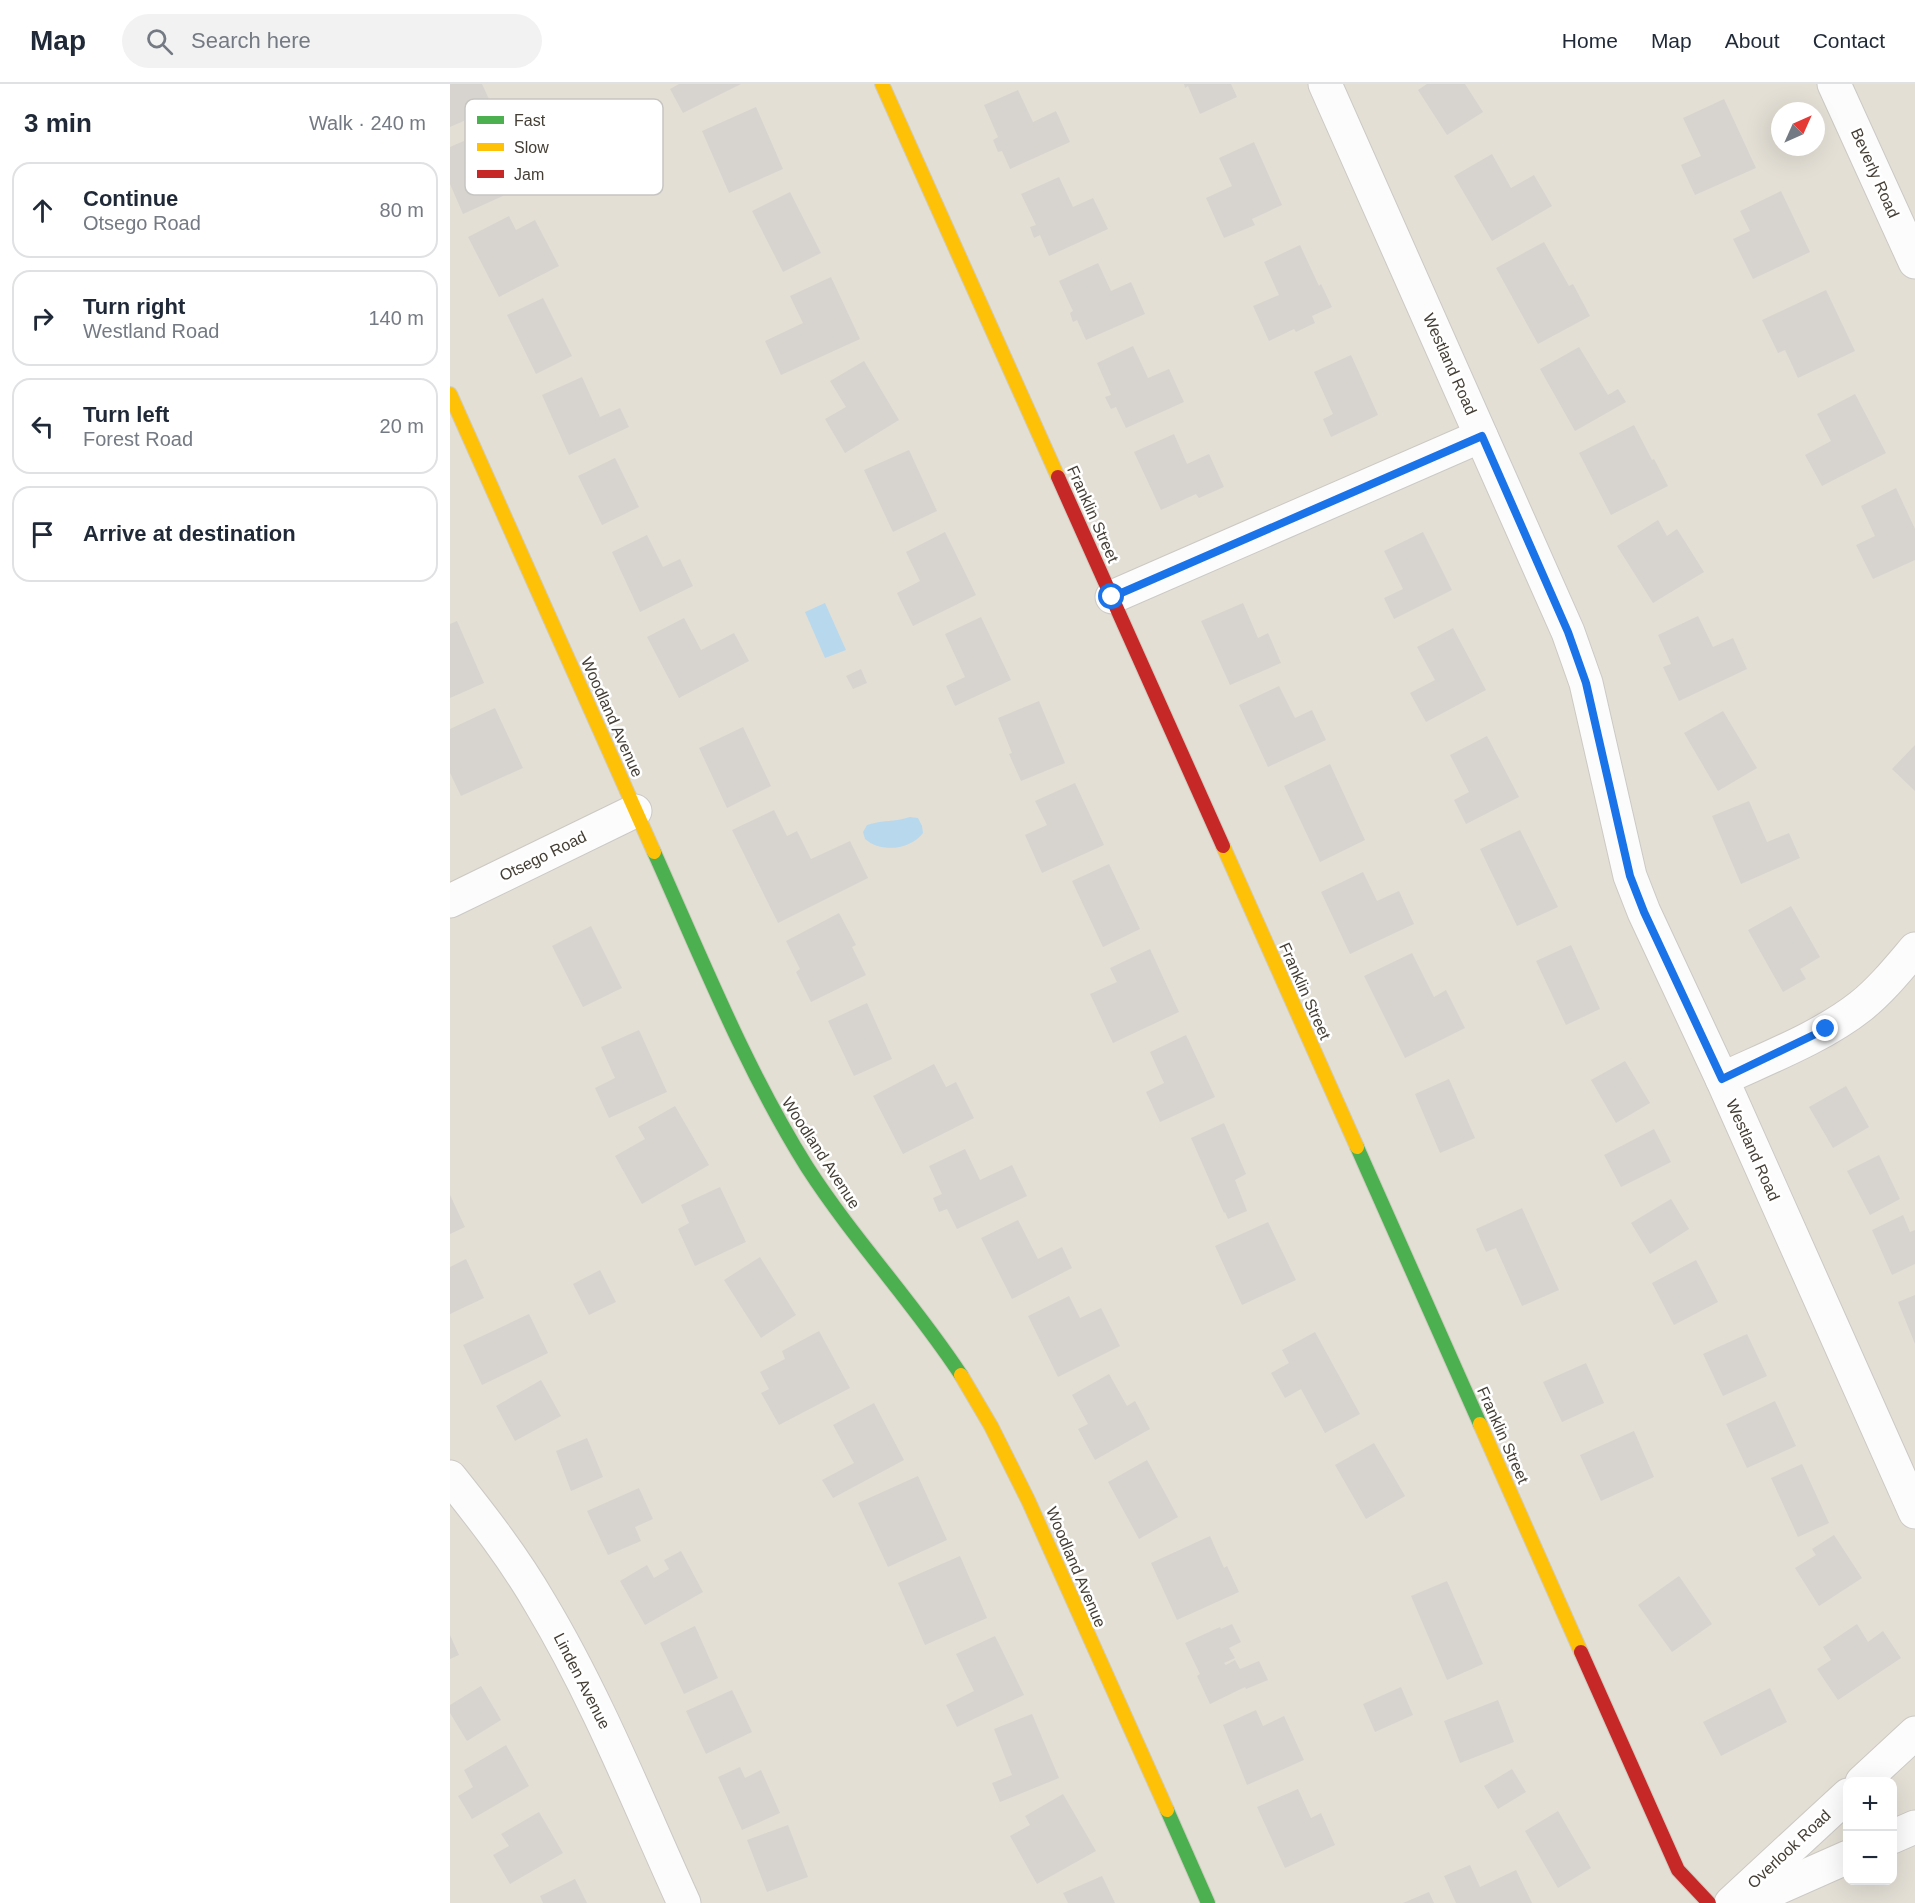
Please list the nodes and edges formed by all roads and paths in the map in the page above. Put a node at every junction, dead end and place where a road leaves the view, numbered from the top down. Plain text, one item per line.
1 (882, 84) edge
2 (1325, 84) edge
3 (1834, 84) edge
4 (1915, 262) edge
5 (450, 394) edge
6 (1482, 436) junction
7 (1112, 597) junction
8 (635, 811) junction
9 (450, 901) edge
10 (1915, 949) edge
11 (1722, 1079) junction
12 (450, 1477) edge
13 (1915, 1512) edge
14 (1915, 1733) edge
15 (1867, 1777) edge
16 (1843, 1800) edge
17 (1915, 1827) edge
18 (1897, 1835) edge
19 (1843, 1859) edge
20 (684, 1903) edge
21 (1208, 1903) edge
22 (1709, 1903) edge
23 (1731, 1903) edge
24 (1744, 1903) edge

1 - 7 street, Franklin Street
2 - 6 street, Westland Road
3 - 4 street, Beverly Road
5 - 8 street, Woodland Avenue
6 - 7 street
6 - 11 street, Westland Road
7 - 22 street, Franklin Street
8 - 9 street, Otsego Road
8 - 21 street, Woodland Avenue
10 - 11 street
11 - 13 street, Westland Road
12 - 20 street, Linden Avenue
14 - 15 street
16 - 23 street, Overlook Road
17 - 18 street
19 - 24 street

